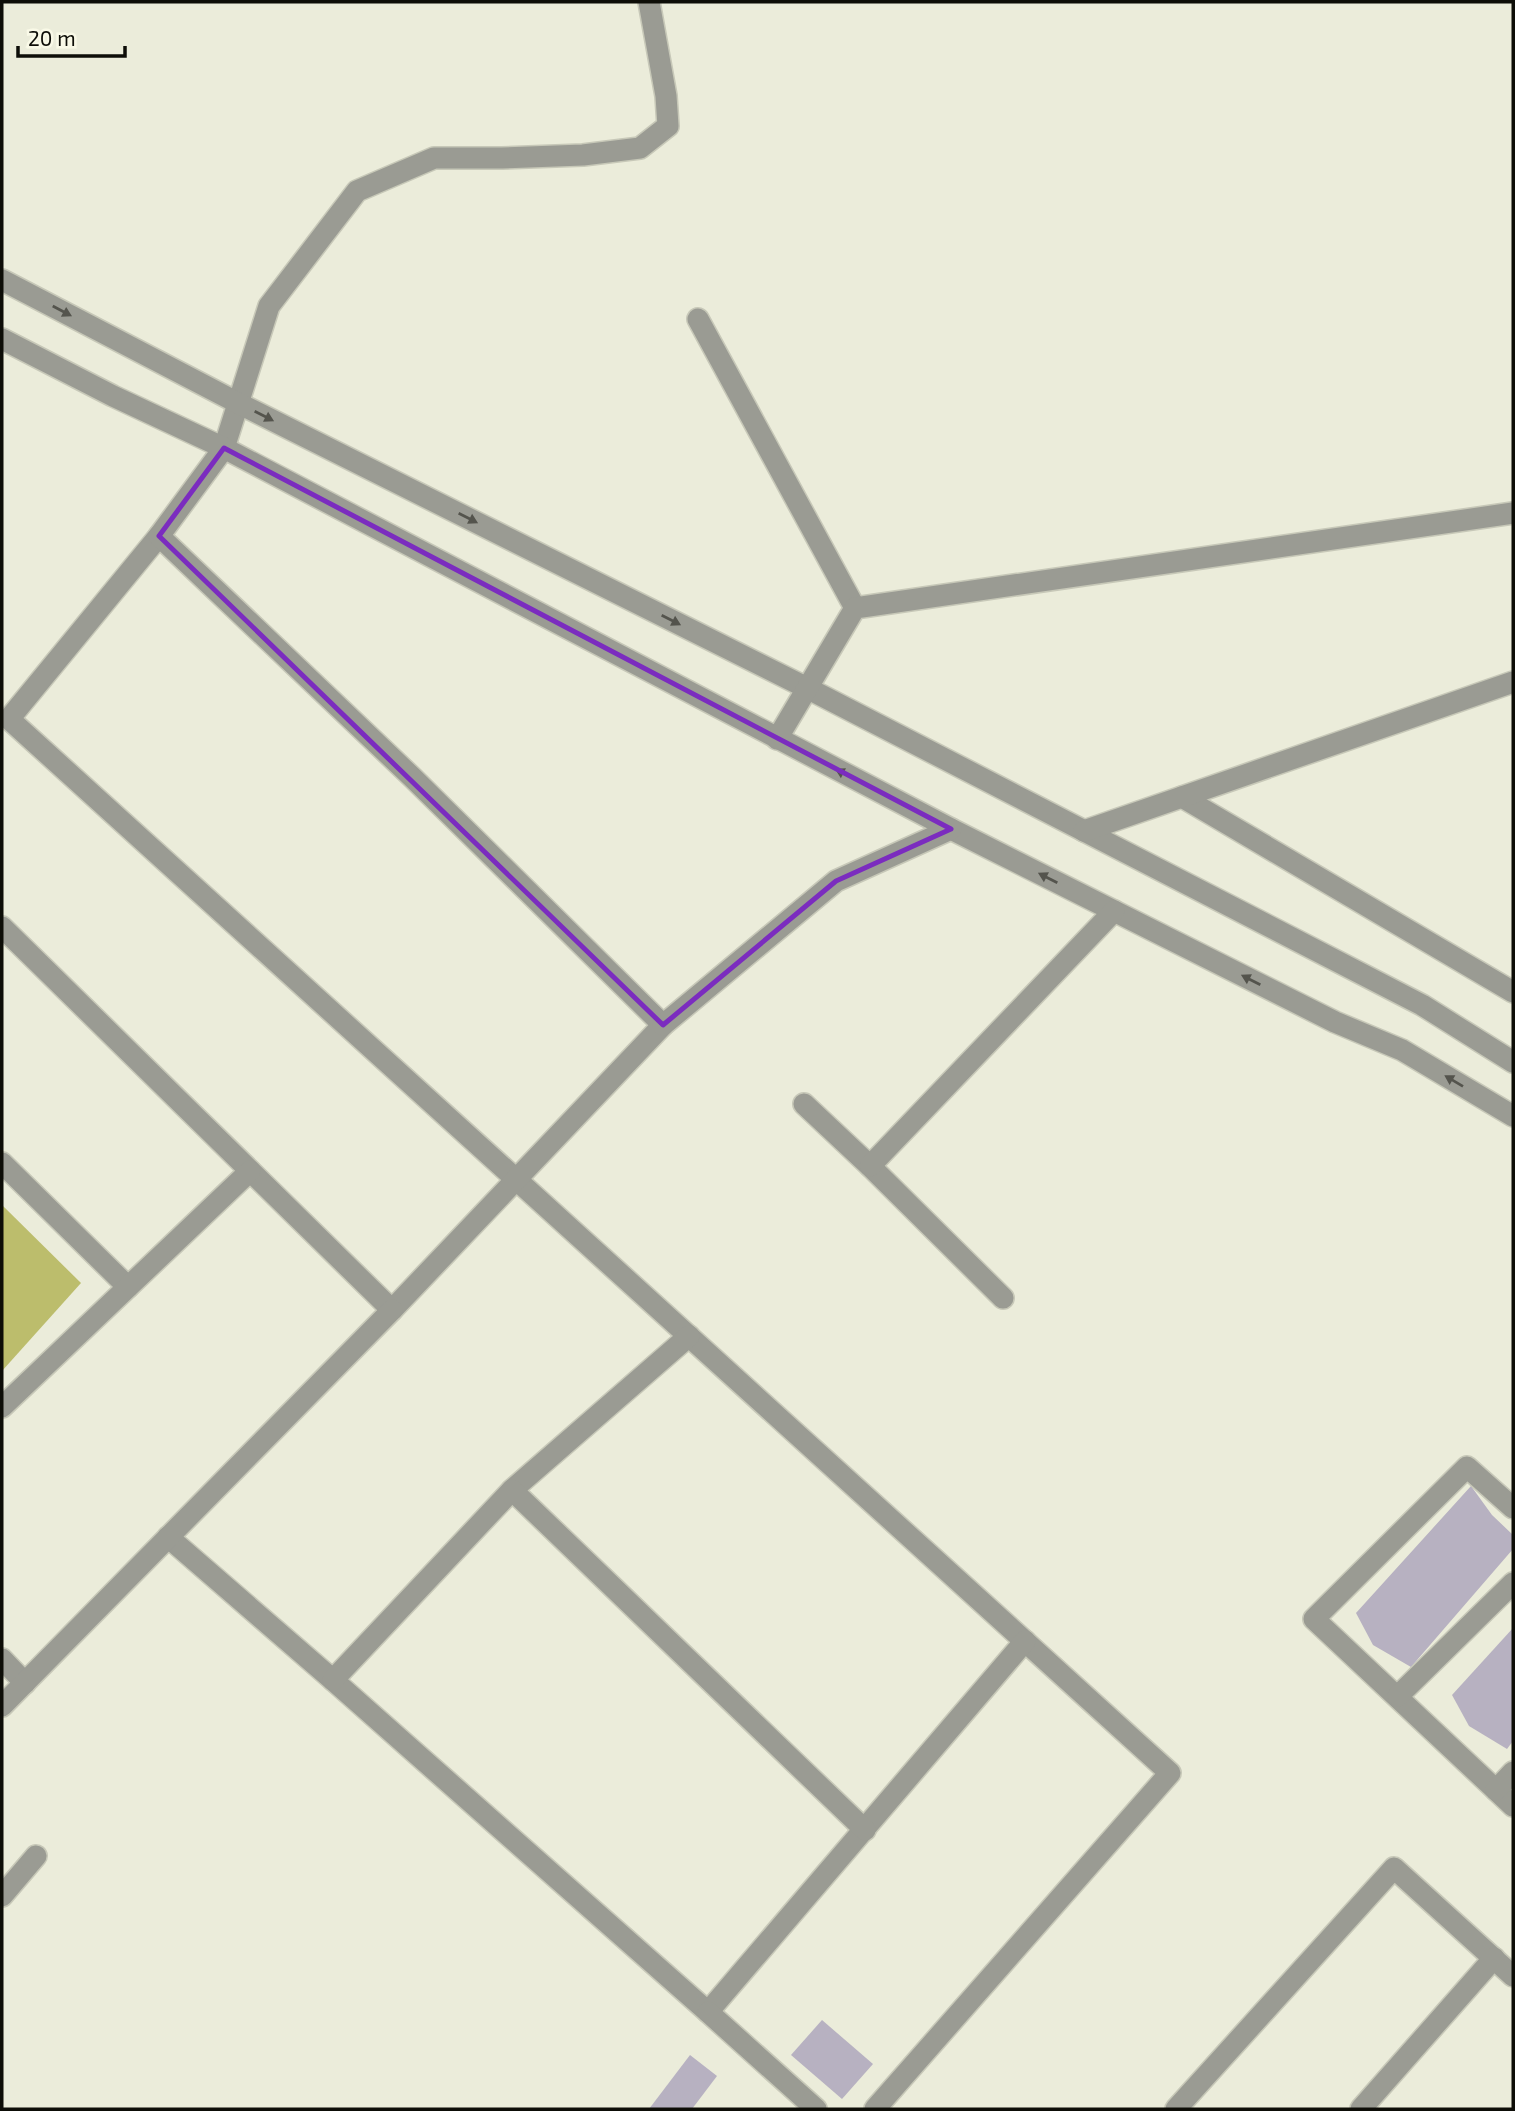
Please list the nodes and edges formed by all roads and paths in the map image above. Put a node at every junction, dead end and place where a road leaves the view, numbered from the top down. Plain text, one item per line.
1 (649, 2) edge
2 (2, 280) edge
3 (698, 319) dead end
4 (2, 339) edge
5 (238, 403) junction
6 (224, 448) junction
7 (1513, 513) edge
8 (159, 536) junction
9 (855, 608) junction
10 (1513, 682) edge
11 (807, 688) junction
12 (6, 723) edge
13 (777, 739) junction
14 (1182, 797) junction
15 (951, 829) junction
16 (1084, 831) junction
17 (1114, 911) junction
18 (2, 927) edge
19 (1513, 992) edge
20 (663, 1025) junction
21 (1513, 1062) edge
22 (804, 1104) dead end
23 (1513, 1116) edge
24 (2, 1163) edge
25 (870, 1166) junction
26 (250, 1171) junction
27 (516, 1178) junction
28 (128, 1287) junction
29 (1003, 1298) dead end
30 (392, 1310) junction
31 (689, 1336) junction
32 (2, 1407) edge
33 (512, 1490) junction
34 (1513, 1508) edge
35 (168, 1537) junction
36 (1513, 1583) edge
37 (1025, 1641) junction
38 (2, 1659) edge
39 (333, 1680) junction
40 (25, 1683) junction
41 (1398, 1696) junction
42 (2, 1706) edge
43 (1513, 1772) edge
44 (1496, 1790) junction
45 (1513, 1806) edge
46 (864, 1830) junction
47 (37, 1856) dead end
48 (2, 1896) edge
49 (1494, 1958) junction
50 (1513, 1976) edge
51 (708, 2012) junction
52 (816, 2109) edge
53 (875, 2109) edge
54 (1176, 2109) edge
55 (1361, 2109) edge

1 - 5 street
2 -> 5 street
3 - 9 street
4 - 6 street
5 - 6 street
5 -> 11 street
6 - 8 street
6 - 13 street
7 - 9 street
8 - 12 street
8 - 20 street
9 - 11 street
10 - 14 street
11 - 13 street
11 - 16 street
12 - 27 street
15 -> 13 street
14 - 16 street
14 - 19 street
17 -> 15 street
15 - 20 street
16 - 21 street
23 -> 17 street
17 - 25 street
18 - 26 street
20 - 27 street
22 - 25 street
24 - 28 street
25 - 29 street
26 - 28 street
26 - 30 street
27 - 30 street
27 - 31 street
28 - 32 street
30 - 35 street
31 - 33 street
31 - 37 street
33 - 39 street
33 - 46 street
34 - 41 street
35 - 39 street
35 - 40 street
36 - 41 street
37 - 46 street
37 - 53 street
38 - 40 street
39 - 51 street
40 - 42 street
41 - 44 street
43 - 44 street
44 - 45 street
46 - 51 street
47 - 48 street
49 - 50 street
49 - 54 street
49 - 55 street
51 - 52 street

